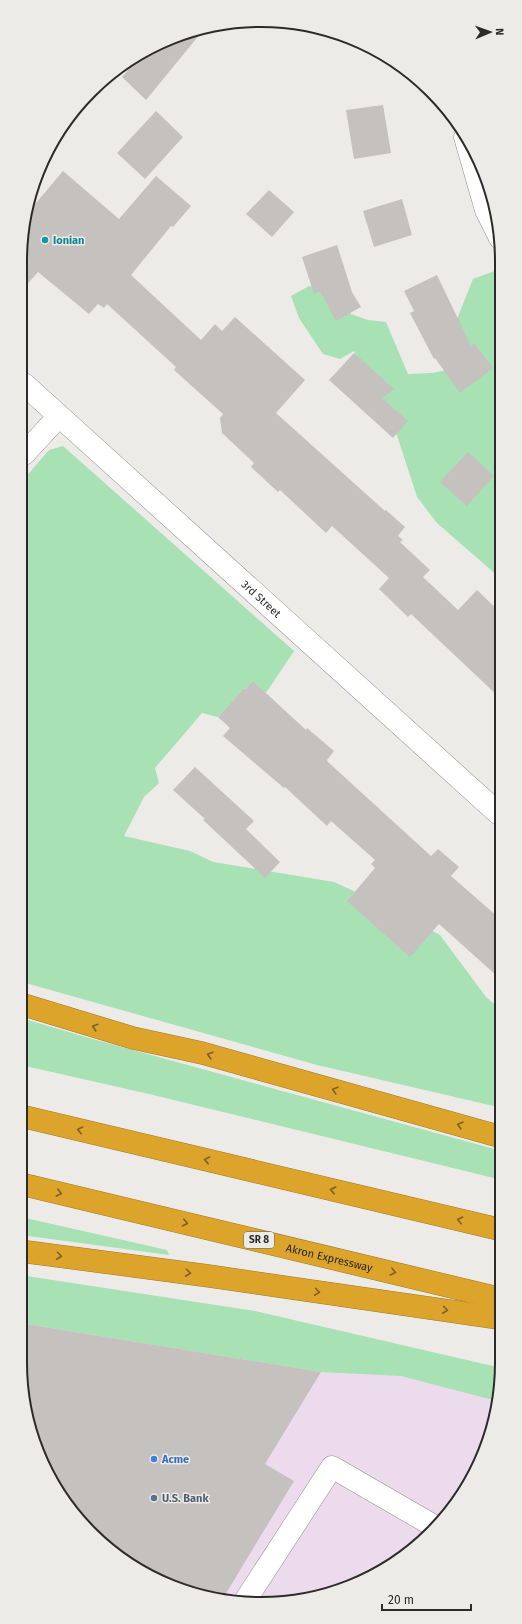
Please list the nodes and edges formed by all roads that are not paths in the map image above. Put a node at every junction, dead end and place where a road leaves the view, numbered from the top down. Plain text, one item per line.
1 (471, 158) edge
2 (492, 222) edge
3 (27, 387) edge
4 (59, 416) junction
5 (27, 451) edge
6 (495, 810) edge
7 (27, 1006) edge
8 (27, 1117) edge
9 (495, 1135) edge
10 (27, 1185) edge
11 (495, 1228) edge
12 (27, 1252) edge
13 (495, 1297) edge
14 (495, 1318) edge
15 (430, 1524) edge
16 (248, 1596) edge

1 - 2 street
3 - 4 street, 3rd Street
4 - 5 street
4 - 6 street, 3rd Street
9 -> 7 highway
11 -> 8 highway
10 -> 13 highway, Akron Expressway / SR 8
12 -> 14 highway
15 - 16 street

